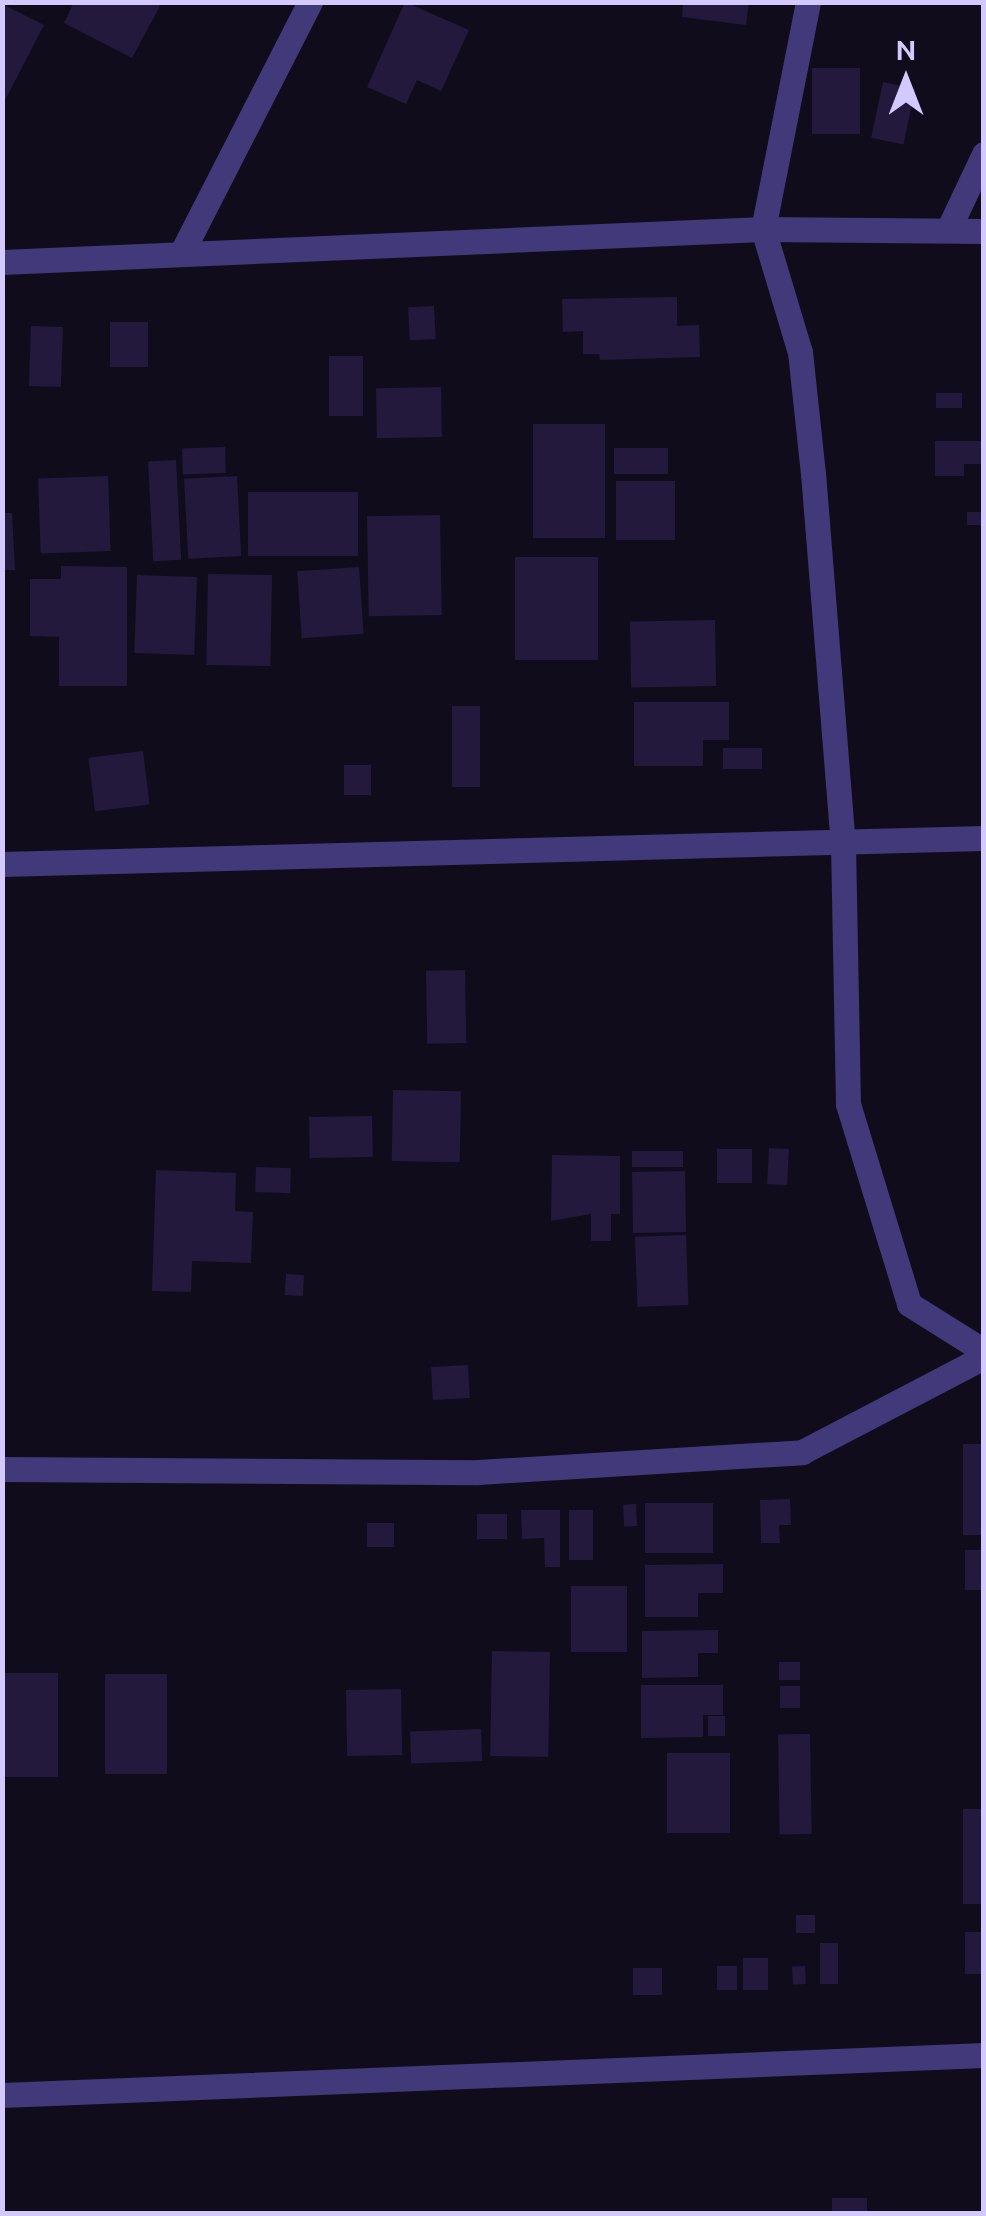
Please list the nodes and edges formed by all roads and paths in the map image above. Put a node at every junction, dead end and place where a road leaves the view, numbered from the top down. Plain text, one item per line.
1 (310, 2) edge
2 (808, 2) edge
3 (984, 154) edge
4 (763, 229) junction
5 (948, 230) junction
6 (984, 231) edge
7 (181, 254) junction
8 (2, 262) edge
9 (984, 838) edge
10 (843, 844) junction
11 (2, 864) edge
12 (984, 1354) edge
13 (2, 1469) edge
14 (984, 2054) edge
15 (2, 2096) edge

1 - 7 street
2 - 4 street
3 - 5 street
4 - 5 street
4 - 7 street
4 - 10 street
5 - 6 street
7 - 8 street
9 - 10 street
10 - 11 street
10 - 12 street
12 - 13 street
14 - 15 street

